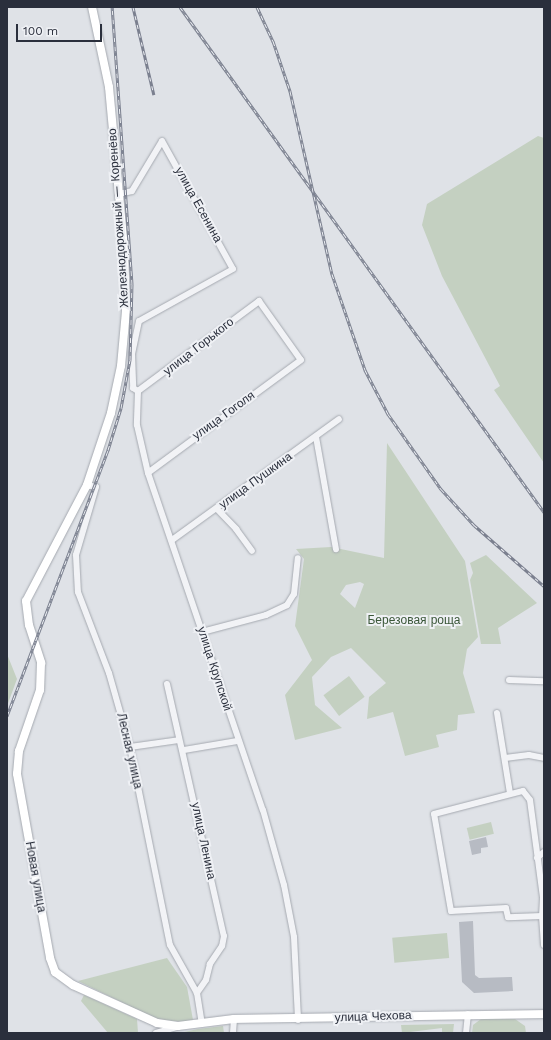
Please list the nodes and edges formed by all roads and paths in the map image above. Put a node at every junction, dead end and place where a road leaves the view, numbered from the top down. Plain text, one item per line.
1 (92, 7) edge
2 (119, 194) junction
3 (139, 321) joint
4 (301, 360) joint
5 (138, 391) junction
6 (339, 419) dead end
7 (316, 437) junction
8 (148, 473) junction
9 (87, 485) junction
10 (217, 509) junction
11 (172, 540) junction
12 (336, 549) dead end
13 (252, 551) dead end
14 (298, 558) dead end
15 (202, 632) junction
16 (38, 650) joint
17 (509, 680) dead end
18 (544, 681) edge
19 (167, 684) dead end
20 (497, 713) dead end
21 (179, 740) junction
22 (237, 741) junction
23 (130, 747) junction
24 (184, 750) junction
25 (505, 758) junction
26 (544, 758) edge
27 (510, 793) junction
28 (544, 852) edge
29 (537, 858) junction
30 (543, 916) edge
31 (544, 945) edge
32 (197, 993) junction
33 (468, 1014) junction
34 (544, 1014) edge
35 (234, 1019) junction
36 (298, 1020) junction
37 (157, 1023) junction
38 (202, 1023) junction
39 (178, 1026) junction
40 (156, 1033) edge
41 (233, 1033) edge
42 (466, 1033) edge

1 - 2 main road, Железнодорожный — Коренёво
2 - 3 street, улица Есенина
2 - 9 main road, Железнодорожный — Коренёво
3 - 5 street, улица Крупской
4 - 5 street, улица Горького
4 - 8 street, улица Гоголя
5 - 8 street, улица Крупской
6 - 7 street, улица Пушкина
7 - 10 street, улица Пушкина
7 - 12 street
8 - 11 street, улица Крупской
9 - 16 main road, Железнодорожный — Коренёво
9 - 23 street, Лесная улица
10 - 11 street, улица Пушкина
10 - 13 street
11 - 15 street, улица Крупской
14 - 15 street
15 - 22 street, улица Крупской
16 - 37 main road, Новая улица
17 - 18 street
19 - 21 street, улица Ленина
20 - 25 street
21 - 23 street
21 - 24 street, улица Ленина
22 - 24 street
22 - 36 street, улица Крупской
23 - 32 street, Лесная улица
24 - 32 street, улица Ленина
25 - 26 street
25 - 27 street
27 - 29 street
27 - 30 street
28 - 29 street
29 - 30 street
30 - 31 street
32 - 38 street, Лесная улица
33 - 34 main road, улица Чехова
33 - 36 main road, улица Чехова
33 - 42 street
35 - 36 main road, улица Чехова
35 - 38 main road, улица Чехова
35 - 41 street
37 - 39 main road, Новая улица
37 - 40 street
38 - 39 main road, Новая улица
39 - 40 street, Новая улица

